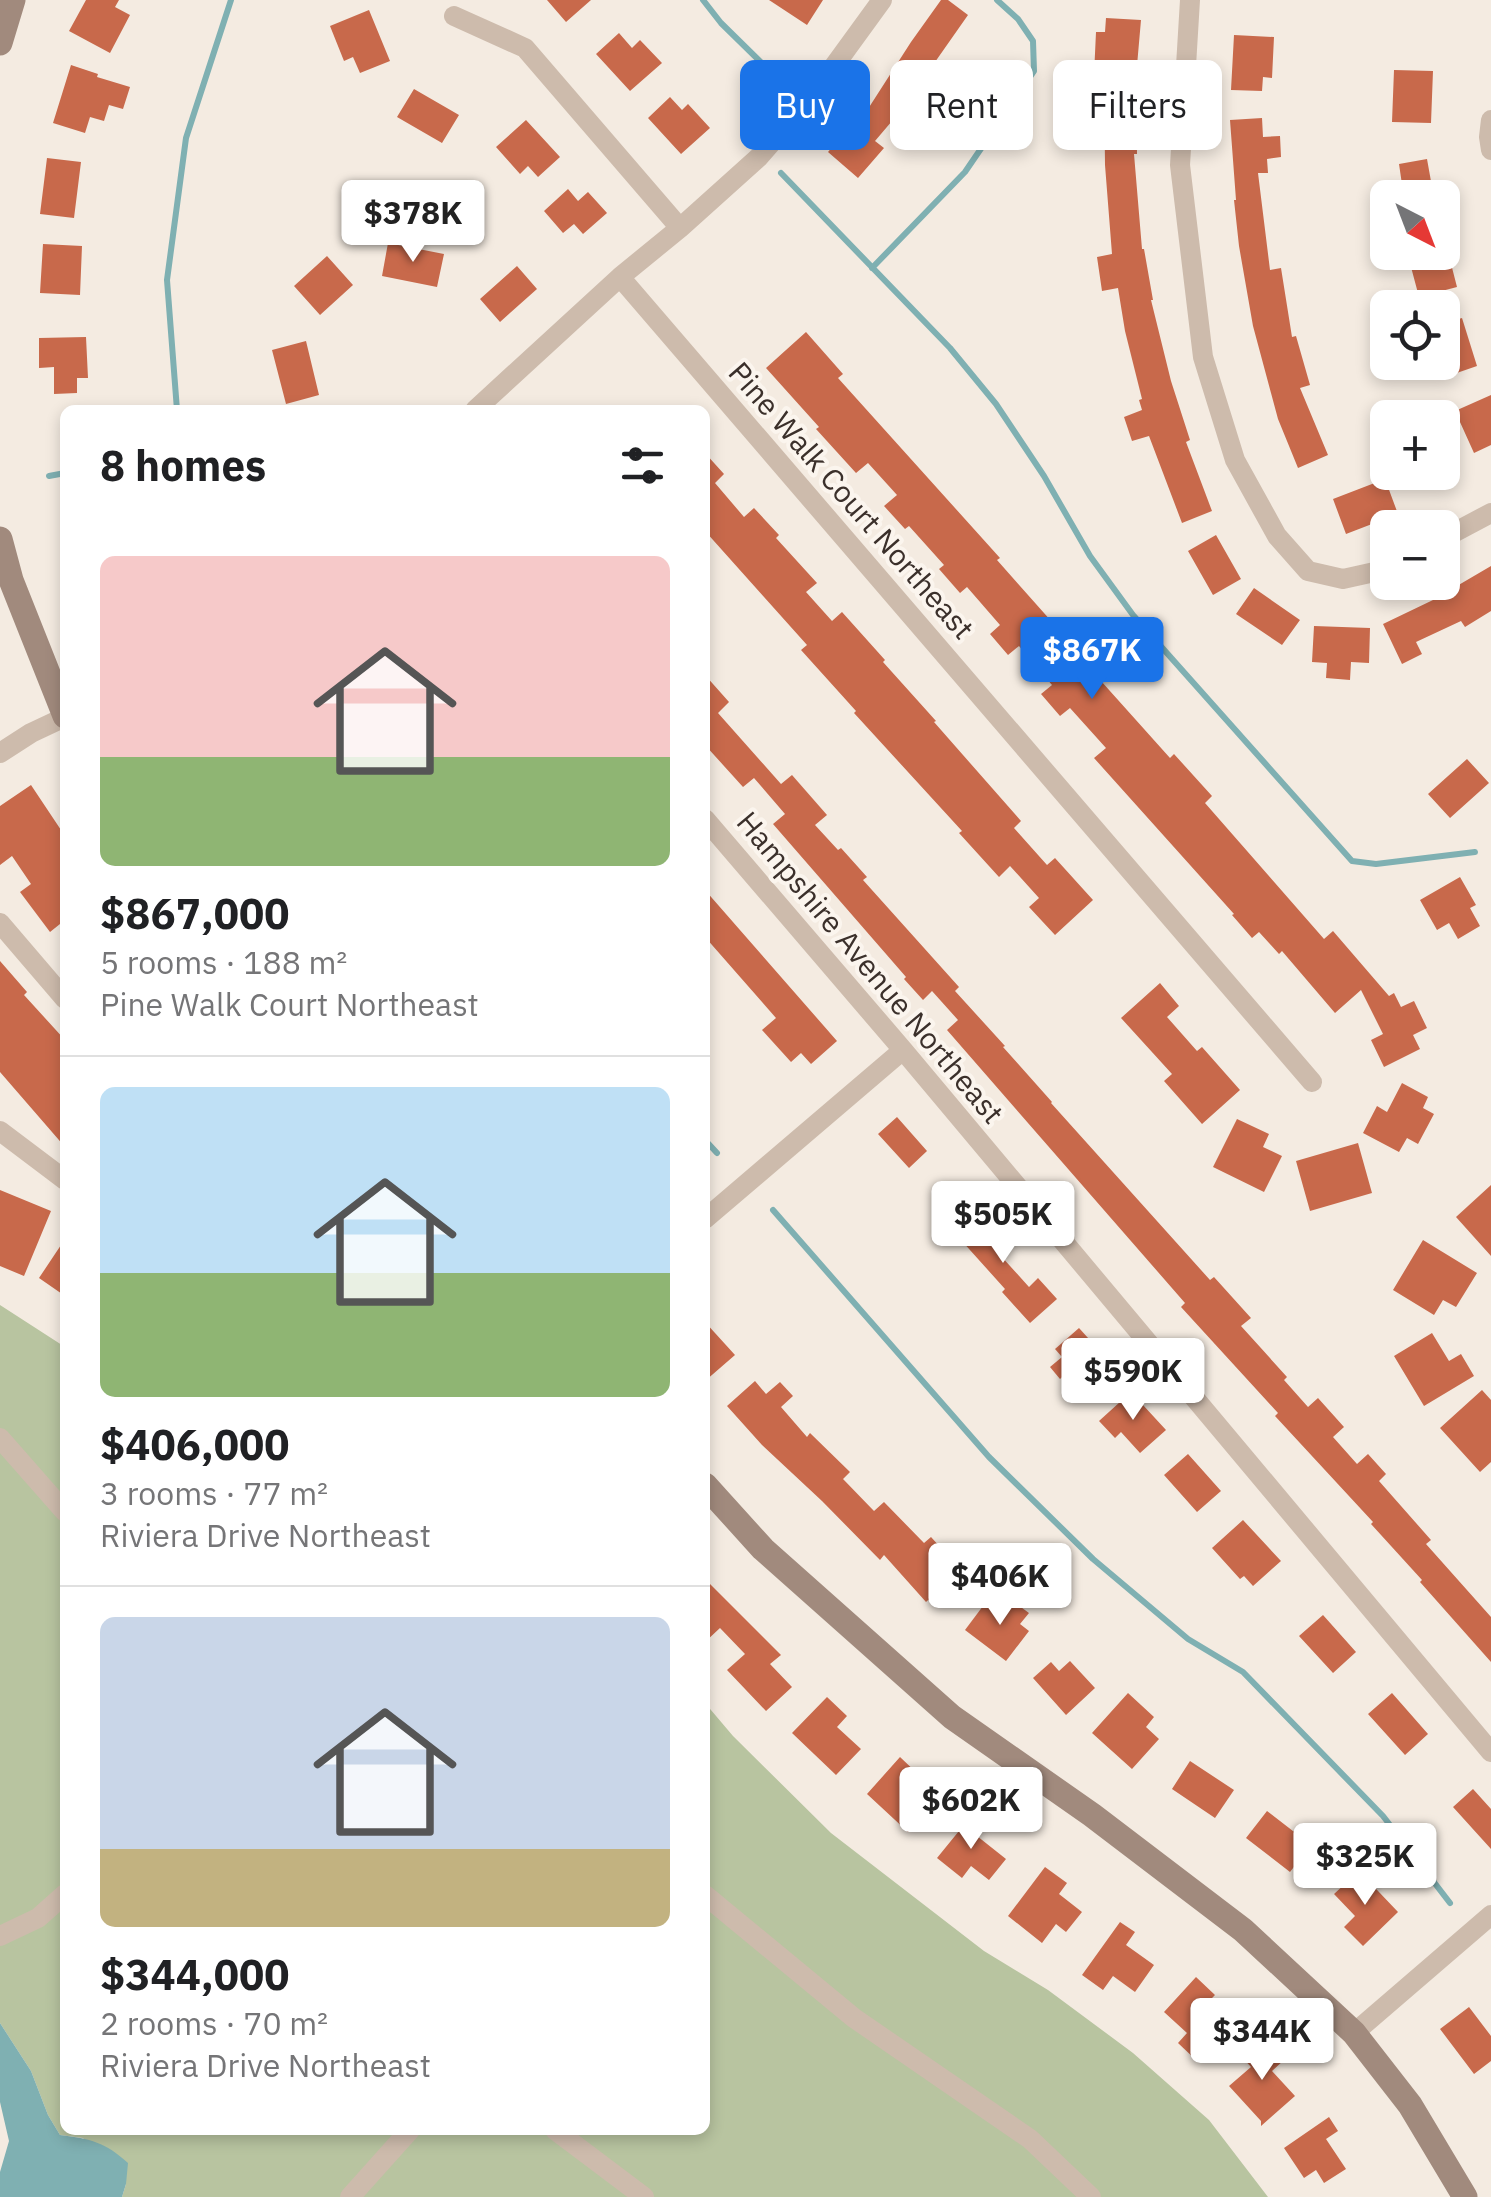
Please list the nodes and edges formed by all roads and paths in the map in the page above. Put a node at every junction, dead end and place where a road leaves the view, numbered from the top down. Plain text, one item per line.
1 (14, 0) edge
2 (882, 0) edge
3 (1190, 0) edge
4 (454, 16) dead end
5 (0, 44) edge
6 (1491, 120) edge
7 (1491, 150) edge
8 (680, 228) junction
9 (620, 277) junction
10 (480, 405) edge
11 (1491, 514) edge
12 (1460, 530) edge
13 (0, 539) edge
14 (1370, 572) edge
15 (60, 703) edge
16 (60, 719) edge
17 (0, 753) edge
18 (710, 825) edge
19 (0, 923) edge
20 (60, 992) edge
21 (903, 1050) junction
22 (1312, 1082) dead end
23 (0, 1131) edge
24 (60, 1176) edge
25 (710, 1215) edge
26 (0, 1438) edge
27 (710, 1491) edge
28 (60, 1506) edge
29 (1491, 1752) edge
30 (60, 1898) edge
31 (710, 1900) edge
32 (1491, 1915) edge
33 (0, 1936) edge
34 (1354, 2034) junction
35 (406, 2135) edge
36 (563, 2135) edge
37 (350, 2197) edge
38 (644, 2197) edge
39 (1092, 2197) edge
40 (1465, 2197) edge

1 - 5 street
2 - 8 street
3 - 14 street
4 - 8 street
6 - 7 street
8 - 9 street
9 - 10 street
9 - 22 street, Pine Walk Court Northeast
11 - 12 street
13 - 15 street
16 - 17 street
18 - 21 street, Hampshire Avenue Northeast
19 - 20 street
21 - 25 street
21 - 29 street, Hampshire Avenue Northeast
23 - 24 street
26 - 28 street
27 - 34 street
30 - 33 street
31 - 39 street
32 - 34 street
34 - 40 street
35 - 37 street
36 - 38 street

